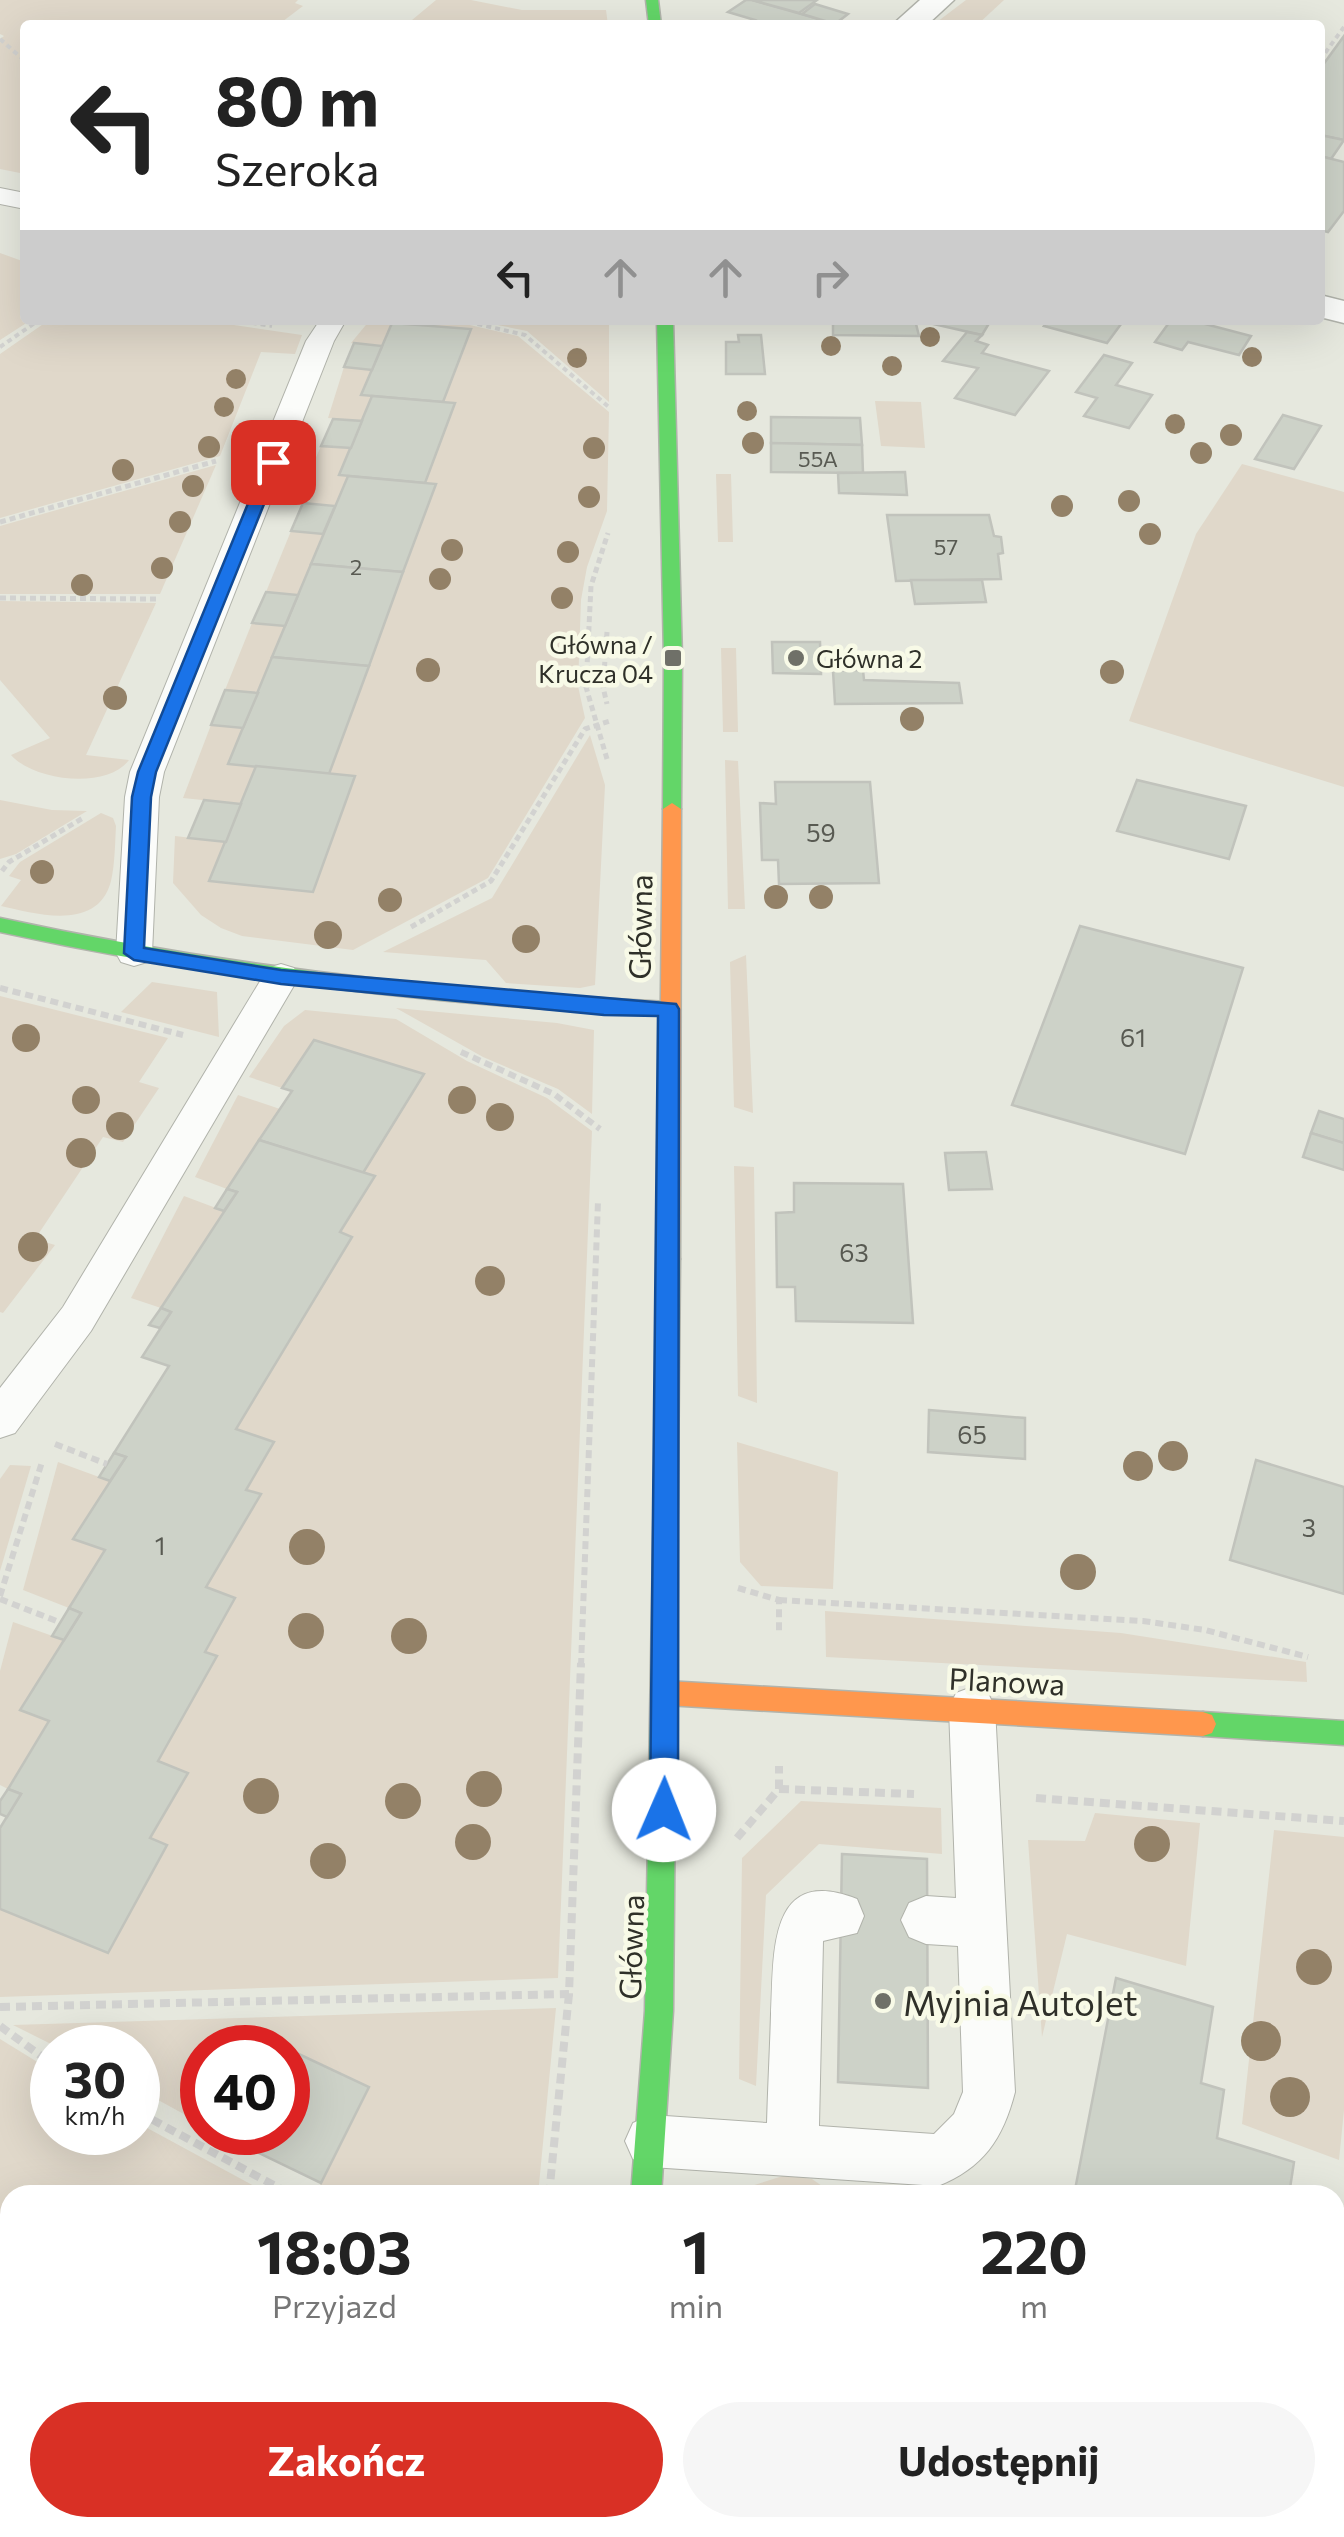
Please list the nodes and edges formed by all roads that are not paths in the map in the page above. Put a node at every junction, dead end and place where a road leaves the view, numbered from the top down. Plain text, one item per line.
1 (939, 0) edge
2 (914, 20) edge
3 (330, 325) edge
4 (665, 325) edge
5 (0, 925) edge
6 (134, 953) junction
7 (281, 977) junction
8 (668, 1009) junction
9 (0, 1420) edge
10 (666, 1694) junction
11 (972, 1708) junction
12 (1344, 1733) edge
13 (840, 1916) dead end
14 (926, 1920) dead end
15 (982, 1924) junction
16 (651, 2141) junction
17 (792, 2150) junction
18 (647, 2185) edge

1 - 2 street
3 - 6 lane
4 - 8 street, Główna
5 - 6 street
6 - 7 street
7 - 8 street
7 - 9 lane
8 - 10 street, Główna
10 - 11 street, Planowa
10 - 16 street, Główna
11 - 12 street, Planowa
11 - 15 lane
13 - 17 lane
14 - 15 lane
15 - 17 lane
16 - 17 lane
16 - 18 street, Główna

